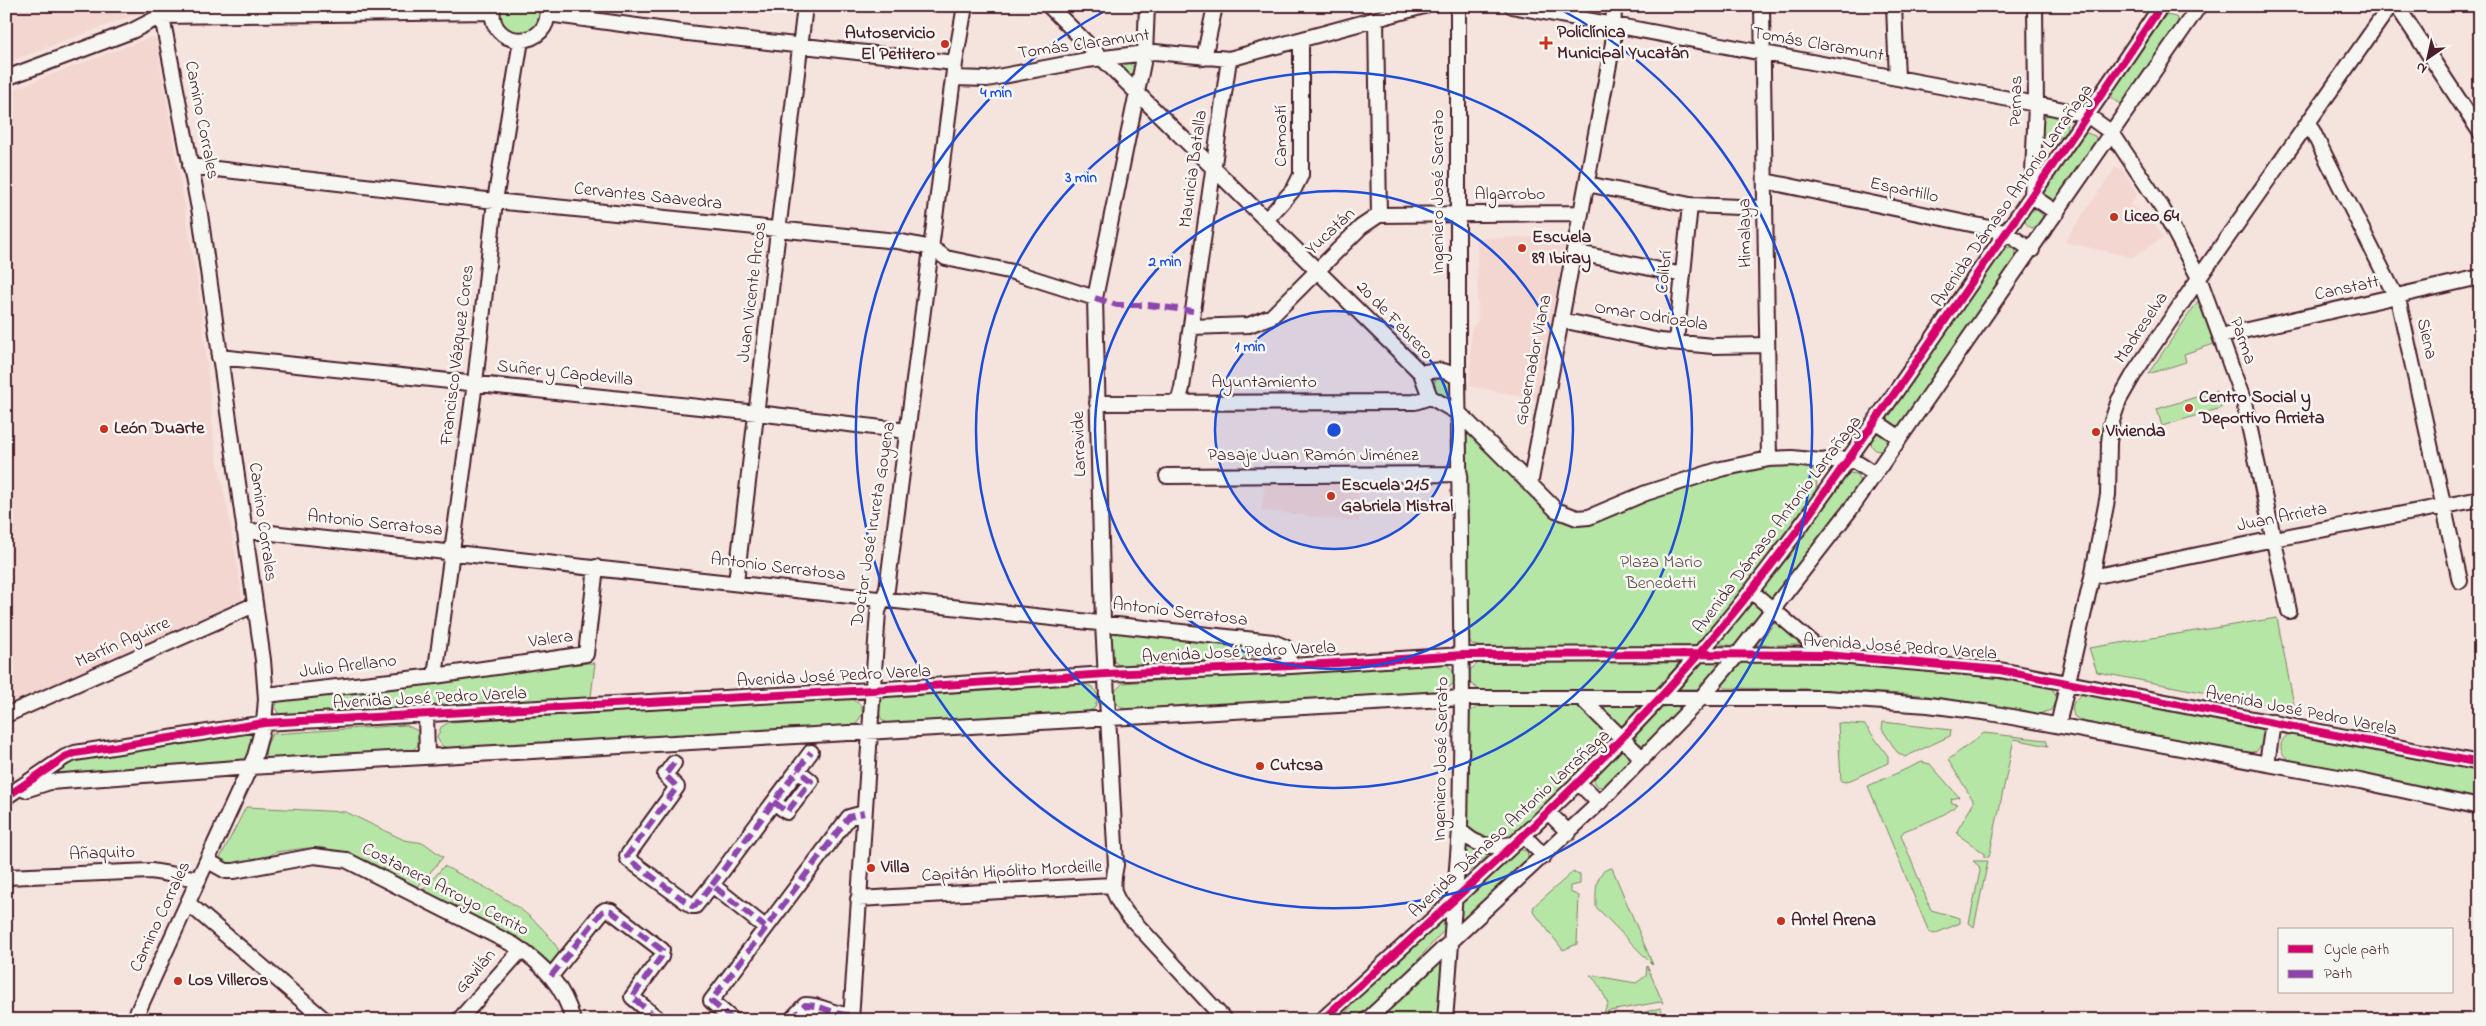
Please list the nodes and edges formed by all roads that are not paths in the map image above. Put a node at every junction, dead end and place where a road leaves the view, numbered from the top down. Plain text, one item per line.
1 (805, 6) edge
2 (965, 6) edge
3 (1048, 6) edge
4 (1147, 6) edge
5 (1215, 6) edge
6 (1424, 6) edge
7 (1458, 6) edge
8 (1512, 6) edge
9 (1614, 6) edge
10 (1762, 6) edge
11 (1894, 6) edge
12 (2035, 6) edge
13 (2161, 6) edge
14 (2199, 6) edge
15 (2390, 6) edge
16 (2398, 6) edge
17 (493, 9) edge
18 (330, 10) edge
19 (547, 10) edge
20 (160, 11) edge
21 (1376, 19) junction
22 (1613, 25) junction
23 (521, 40) junction
24 (1301, 40) junction
25 (800, 44) junction
26 (1145, 53) junction
27 (1763, 54) junction
28 (1102, 58) junction
29 (1204, 58) junction
30 (1229, 59) junction
31 (955, 63) junction
32 (6, 78) edge
33 (953, 78) junction
34 (1897, 78) junction
35 (1137, 93) junction
36 (2036, 104) junction
37 (2087, 115) junction
38 (2308, 122) junction
39 (2480, 132) edge
40 (2112, 133) junction
41 (190, 166) junction
42 (1213, 168) junction
43 (1765, 181) junction
44 (1587, 184) junction
45 (2032, 196) junction
46 (495, 201) junction
47 (1690, 205) junction
48 (1764, 208) junction
49 (1581, 213) junction
50 (2057, 213) junction
51 (1458, 214) junction
52 (1379, 215) junction
53 (1266, 220) junction
54 (779, 229) junction
55 (2006, 233) junction
56 (932, 248) junction
57 (2032, 250) junction
58 (1574, 252) junction
59 (1317, 271) junction
60 (1684, 276) junction
61 (2480, 277) edge
62 (2199, 278) junction
63 (1095, 298) junction
64 (2396, 298) junction
65 (1561, 320) junction
66 (1191, 327) junction
67 (2221, 336) junction
68 (1676, 342) junction
69 (1766, 345) junction
70 (219, 358) junction
71 (1422, 373) junction
72 (1458, 378) junction
73 (475, 383) junction
74 (1430, 397) junction
75 (1097, 403) junction
76 (1178, 403) junction
77 (757, 413) junction
78 (1460, 414) junction
79 (1875, 421) junction
80 (907, 431) junction
81 (1900, 438) junction
82 (1849, 458) junction
83 (1769, 459) junction
84 (1460, 474) junction
85 (1874, 474) junction
86 (1167, 476) dead end
87 (1530, 485) junction
88 (2480, 499) edge
89 (2445, 506) junction
90 (244, 530) junction
91 (2274, 539) junction
92 (452, 551) junction
93 (596, 567) junction
94 (2092, 577) junction
95 (2460, 581) dead end
96 (736, 582) junction
97 (1751, 592) junction
98 (883, 599) junction
99 (254, 605) junction
100 (1774, 610) junction
101 (2289, 611) dead end
102 (1102, 622) junction
103 (1699, 654) junction
104 (1738, 654) junction
105 (1463, 655) junction
106 (1826, 655) junction
107 (1291, 666) junction
108 (1106, 674) junction
109 (435, 676) junction
110 (2067, 682) junction
111 (872, 690) junction
112 (266, 695) junction
113 (1462, 698) junction
114 (1581, 698) junction
115 (1660, 698) junction
116 (1701, 698) junction
117 (426, 714) junction
118 (6, 715) edge
119 (1107, 719) junction
120 (2273, 722) junction
121 (264, 723) junction
122 (2058, 725) junction
123 (869, 733) junction
124 (1622, 739) junction
125 (811, 752) dead end
126 (427, 756) junction
127 (1643, 759) junction
128 (2480, 763) edge
129 (674, 764) dead end
130 (2267, 764) junction
131 (250, 767) junction
132 (1578, 782) junction
133 (7, 793) edge
134 (1599, 803) junction
135 (2480, 807) edge
136 (1548, 812) junction
137 (864, 813) junction
138 (1460, 830) junction
139 (1569, 833) junction
140 (1519, 839) junction
141 (1544, 856) junction
142 (208, 860) junction
143 (6, 877) edge
144 (199, 879) junction
145 (712, 885) junction
146 (1112, 885) junction
147 (1456, 897) junction
148 (858, 899) junction
149 (188, 903) junction
150 (766, 927) junction
151 (1452, 943) junction
152 (521, 950) junction
153 (551, 976) junction
154 (1337, 1005) junction
155 (851, 1018) edge
156 (134, 1020) edge
157 (324, 1020) edge
158 (459, 1020) edge
159 (573, 1020) edge
160 (656, 1020) edge
161 (734, 1020) edge
162 (791, 1020) edge
163 (1225, 1020) edge
164 (1322, 1020) edge
165 (1334, 1020) edge
166 (1367, 1020) edge
167 (1445, 1020) edge

1 - 25 street, Juan Vicente Arcos
2 - 31 street, Doctor José Irureta Goyena
3 - 28 street, 20 de Febrero
4 - 26 street, Larravide
5 - 29 street
6 - 21 street, Tomás Claramunt
7 - 51 street, Ingeniero José Serrato
8 - 22 street, Tomás Claramunt
9 - 22 street, Gobernador Viana
10 - 27 street, Himalaya
11 - 34 street
12 - 36 street, Pernas
13 - 37 street, Avenida Dámaso Antonio Larrañaga
14 - 40 street
15 - 38 street, Madreselva
16 - 39 street
17 - 18 street
17 - 23 street
18 - 20 street
19 - 23 street
19 - 25 street
20 - 32 street
20 - 41 street, Camino Corrales
21 - 24 street, Tomás Claramunt
21 - 52 street, Yucatán
22 - 27 street, Tomás Claramunt
22 - 44 street, Gobernador Viana
23 - 46 street, Francisco Vázquez Cores
24 - 30 street, Tomás Claramunt
24 - 53 street, Camoatí
25 - 31 street
25 - 54 street, Juan Vicente Arcos
26 - 28 street, Tomás Claramunt
26 - 29 street, Tomás Claramunt
26 - 35 street, Larravide
27 - 34 street, Tomás Claramunt
27 - 43 street, Himalaya
28 - 33 street, Tomás Claramunt
28 - 35 street, 20 de Febrero
29 - 30 street, Tomás Claramunt
30 - 42 street, Mauricia Batalla
31 - 33 street, Doctor José Irureta Goyena
33 - 56 street, Doctor José Irureta Goyena
34 - 36 street, Tomás Claramunt
35 - 42 street, 20 de Febrero
35 - 63 street, Larravide
36 - 37 street, Tomás Claramunt
36 - 45 street, Pernas
37 - 40 street, Tomás Claramunt
37 - 45 street, Avenida Dámaso Antonio Larrañaga
38 - 62 street, Madreselva
38 - 64 street, Siena
40 - 50 street
40 - 62 street, Parma
41 - 46 street, Cervantes Saavedra
41 - 70 street, Camino Corrales
42 - 53 street, 20 de Febrero
42 - 66 street, Mauricia Batalla
43 - 48 street, Himalaya
43 - 55 street, Espartillo
44 - 47 street
44 - 49 street, Gobernador Viana
45 - 50 street, Avenida Dámaso Antonio Larrañaga
45 - 55 street, Avenida Dámaso Antonio Larrañaga
46 - 54 street, Cervantes Saavedra
46 - 73 street, Francisco Vázquez Cores
47 - 48 street
47 - 60 street, Colibrí
48 - 69 street, Himalaya
49 - 51 street, Algarrobo
49 - 58 street, Gobernador Viana
50 - 57 street
51 - 52 street, Algarrobo
51 - 72 street, Ingeniero José Serrato
52 - 59 street, Yucatán
53 - 59 street, 20 de Febrero
54 - 56 street, Cervantes Saavedra
54 - 77 street, Juan Vicente Arcos
55 - 57 street, Espartillo
55 - 79 street, Avenida Dámaso Antonio Larrañaga
56 - 63 street, Cervantes Saavedra
56 - 80 street, Doctor José Irureta Goyena
57 - 81 street
58 - 60 street
58 - 65 street, Gobernador Viana
59 - 66 street, Yucatán
59 - 71 street, 20 de Febrero
60 - 68 street, Colibrí
61 - 64 street, Canstatt
62 - 67 street, Parma
62 - 94 street, Madreselva
63 - 75 street, Larravide
64 - 67 street, Canstatt
64 - 89 street, Siena
65 - 68 street, Omar Odriozola
65 - 87 street, Gobernador Viana
66 - 76 street, Mauricia Batalla
67 - 91 street, Parma
68 - 69 street, Omar Odriozola
69 - 83 street, Himalaya
70 - 73 street, Suñer y Capdevilla
70 - 90 street, Camino Corrales
71 - 72 street
71 - 74 street, 20 de Febrero
72 - 78 street, Ingeniero José Serrato
73 - 77 street, Suñer y Capdevilla
73 - 92 street, Francisco Vázquez Cores
74 - 76 street, Ayuntamiento
74 - 78 street
75 - 76 street, Ayuntamiento
75 - 102 street, Larravide
77 - 80 street, Suñer y Capdevilla
77 - 96 street, Juan Vicente Arcos
78 - 84 street, Ingeniero José Serrato
78 - 87 street
79 - 81 street, Avenida Dámaso Antonio Larrañaga
79 - 82 street, Avenida Dámaso Antonio Larrañaga
80 - 98 street, Doctor José Irureta Goyena
81 - 85 street
82 - 83 street
82 - 85 street
82 - 97 street, Avenida Dámaso Antonio Larrañaga
83 - 87 street
84 - 86 street, Pasaje Juan Ramón Jiménez
84 - 105 street, Ingeniero José Serrato
85 - 100 street
88 - 89 street, Juan Arrieta
89 - 91 street, Juan Arrieta
89 - 95 street, Siena
90 - 92 street, Antonio Serratosa
90 - 99 street, Camino Corrales
91 - 94 street, Juan Arrieta
91 - 101 street, Parma
92 - 93 street, Antonio Serratosa
92 - 109 street, Francisco Vázquez Cores
93 - 96 street, Antonio Serratosa
93 - 109 street, Valera
94 - 110 street, Madreselva
96 - 98 street, Antonio Serratosa
97 - 100 street
97 - 103 street, Avenida Dámaso Antonio Larrañaga
98 - 102 street, Antonio Serratosa
98 - 111 street, Doctor José Irureta Goyena
99 - 112 street, Camino Corrales
99 - 118 street, Martín Aguirre
100 - 104 street
100 - 106 street
102 - 107 street, Antonio Serratosa
102 - 108 street, Larravide
103 - 104 street, Avenida José Pedro Varela
103 - 105 street, Avenida José Pedro Varela
103 - 115 street, Avenida Dámaso Antonio Larrañaga
104 - 106 street, Avenida José Pedro Varela
104 - 116 street
105 - 107 street, Avenida José Pedro Varela
105 - 113 street, Ingeniero José Serrato
106 - 110 street, Avenida José Pedro Varela
107 - 108 street, Avenida José Pedro Varela
108 - 111 street, Avenida José Pedro Varela
108 - 119 street, Larravide
109 - 112 street, Julio Arellano
110 - 120 street, Avenida José Pedro Varela
110 - 122 street, Madreselva
111 - 117 street, Avenida José Pedro Varela
111 - 123 street, Doctor José Irureta Goyena
112 - 121 street, Camino Corrales
113 - 114 street, Avenida José Pedro Varela
113 - 119 street, Avenida José Pedro Varela
113 - 138 street, Ingeniero José Serrato
114 - 115 street, Avenida José Pedro Varela
114 - 124 street
115 - 116 street, Avenida José Pedro Varela
115 - 124 street, Avenida Dámaso Antonio Larrañaga
116 - 122 street, Avenida José Pedro Varela
116 - 127 street
117 - 121 street, Avenida José Pedro Varela
117 - 126 street, Avenida José Pedro Varela
119 - 123 street, Avenida José Pedro Varela
119 - 146 street, Larravide
120 - 128 street, Avenida José Pedro Varela
120 - 130 street, Avenida José Pedro Varela
121 - 131 street, Camino Corrales
121 - 133 street, Avenida José Pedro Varela
122 - 130 street, Avenida José Pedro Varela
123 - 126 street, Avenida José Pedro Varela
123 - 137 street, Doctor José Irureta Goyena
124 - 127 street
124 - 132 street, Avenida Dámaso Antonio Larrañaga
125 - 145 street
126 - 131 street, Avenida José Pedro Varela
127 - 134 street
129 - 145 street
130 - 135 street, Avenida José Pedro Varela
131 - 133 street, Avenida José Pedro Varela
131 - 142 street, Camino Corrales
132 - 134 street
132 - 136 street, Avenida Dámaso Antonio Larrañaga
134 - 139 street
136 - 139 street
136 - 140 street, Avenida Dámaso Antonio Larrañaga
137 - 148 street, Doctor José Irureta Goyena
137 - 150 street
138 - 140 street
138 - 147 street, Ingeniero José Serrato
139 - 141 street
140 - 141 street
140 - 147 street, Avenida Dámaso Antonio Larrañaga
141 - 151 street
142 - 144 street, Camino Corrales
142 - 152 street, Costanera Arroyo Cerrito
143 - 144 street, Añaquito
144 - 149 street, Camino Corrales
145 - 150 street
146 - 148 street, Capitán Hipólito Mordeille
146 - 163 street, Capitán Hipólito Mordeille
147 - 151 street, Ingeniero José Serrato
147 - 154 street, Avenida Dámaso Antonio Larrañaga
148 - 155 street, Doctor José Irureta Goyena
149 - 156 street, Camino Corrales
149 - 157 street
150 - 161 street
151 - 166 street
151 - 167 street, Ingeniero José Serrato
152 - 153 street, Costanera Arroyo Cerrito
152 - 158 street, Gavilán
153 - 159 street, Costanera Arroyo Cerrito
153 - 160 street
154 - 164 street, Avenida Dámaso Antonio Larrañaga
154 - 165 street
155 - 162 street

